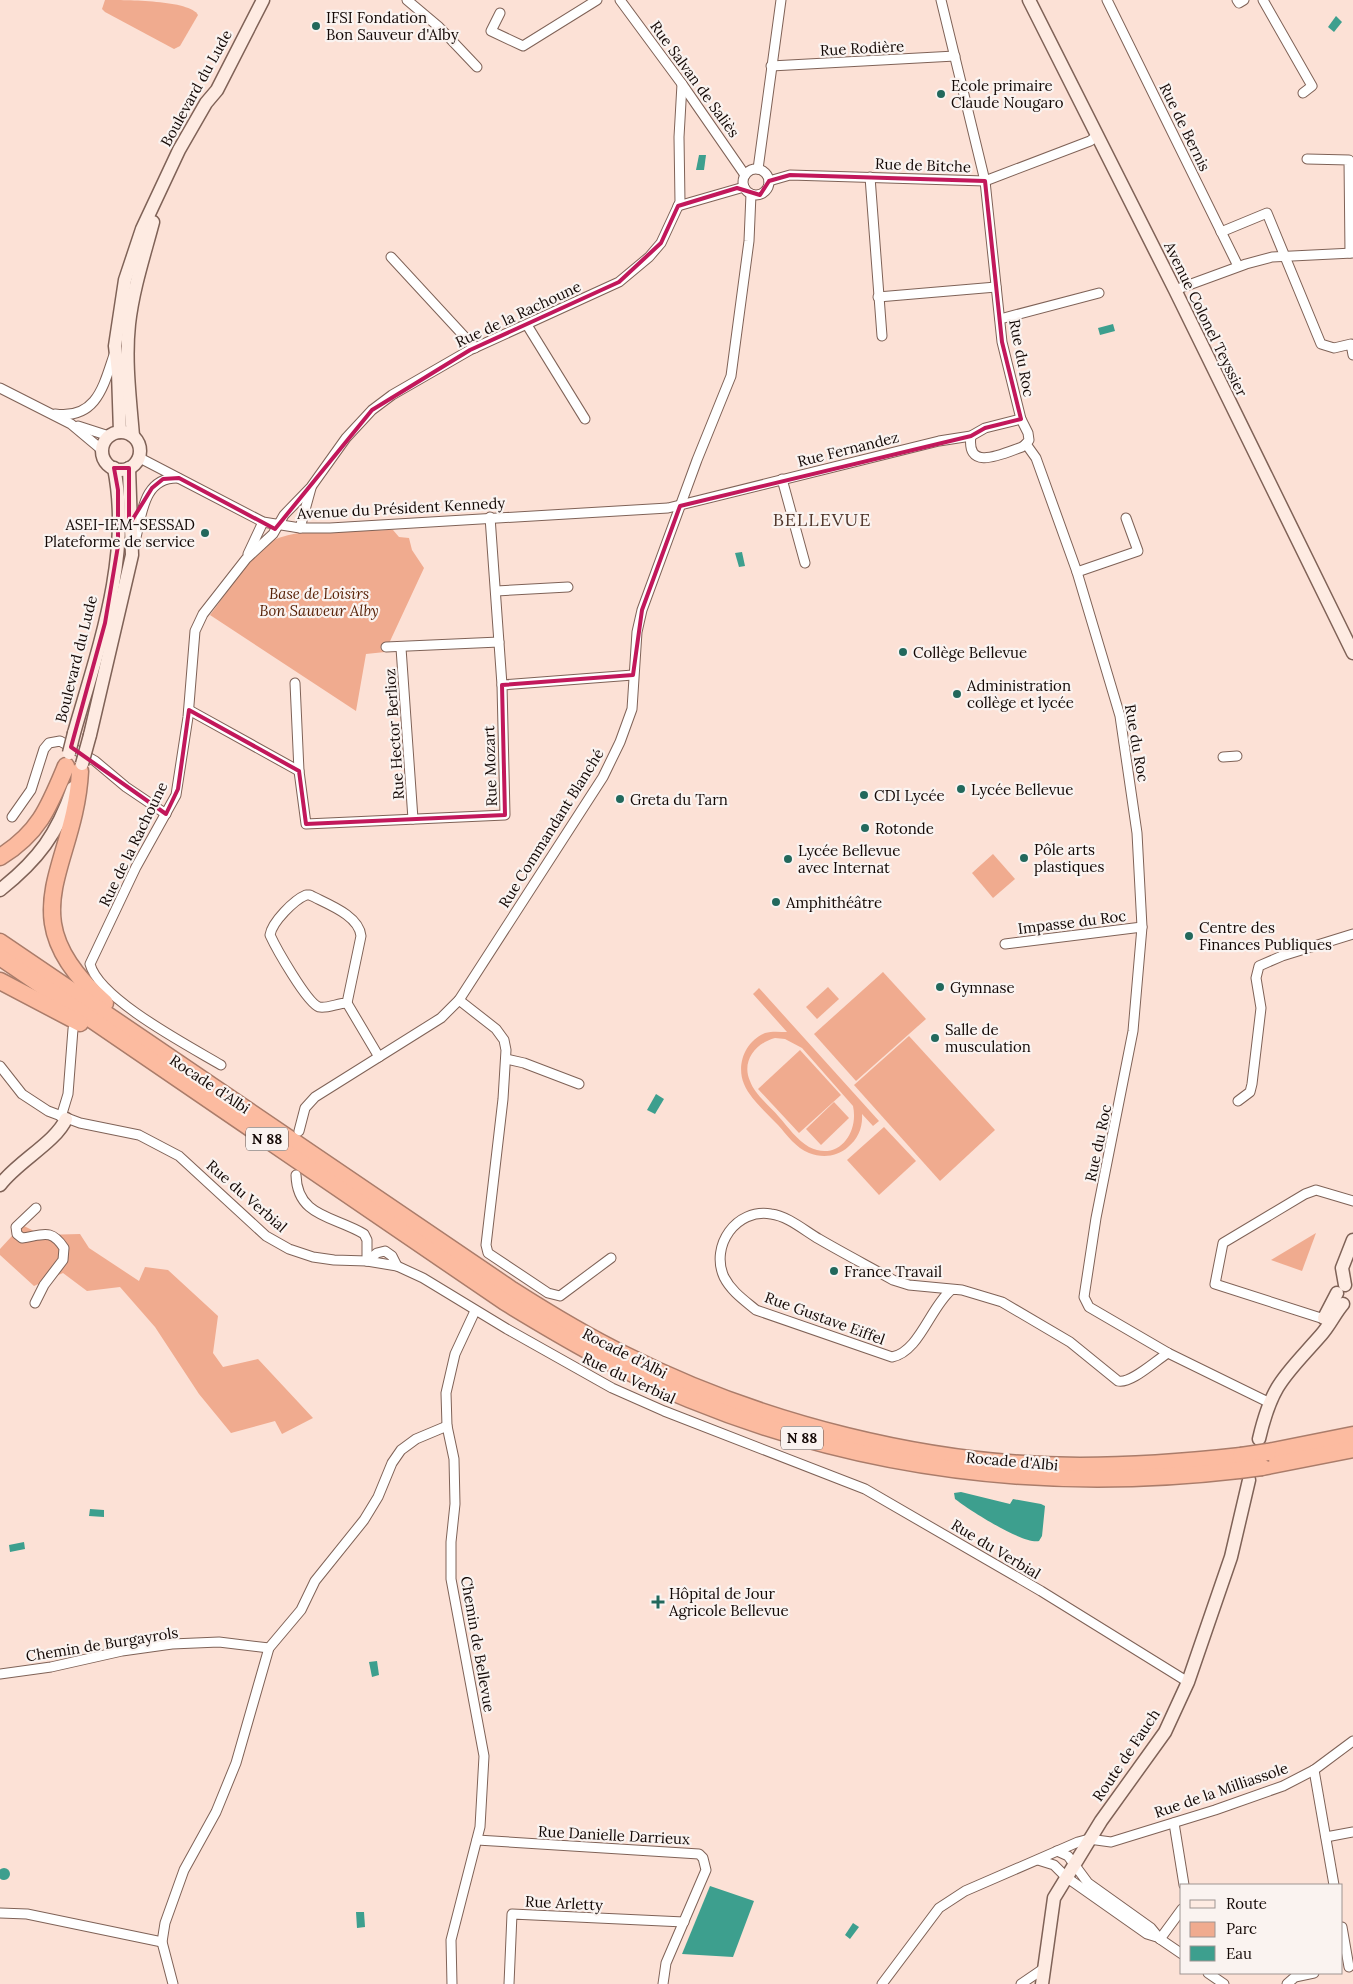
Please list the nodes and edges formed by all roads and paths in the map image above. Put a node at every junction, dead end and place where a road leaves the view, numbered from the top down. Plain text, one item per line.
1 (263, 0) edge
2 (407, 0) edge
3 (597, 0) edge
4 (620, 0) edge
5 (781, 0) edge
6 (940, 0) edge
7 (1029, 0) edge
8 (1107, 0) edge
9 (1237, 0) edge
10 (1244, 0) edge
11 (1264, 0) edge
12 (500, 13) dead end
13 (955, 56) junction
14 (771, 66) junction
15 (477, 67) dead end
16 (682, 84) junction
17 (1303, 93) dead end
18 (1097, 136) junction
19 (1308, 159) dead end
20 (758, 169) junction
21 (745, 175) junction
22 (870, 177) junction
23 (769, 181) junction
24 (985, 181) junction
25 (744, 187) junction
26 (160, 193) junction
27 (751, 194) junction
28 (678, 206) junction
29 (1221, 232) junction
30 (1352, 253) edge
31 (1286, 255) junction
32 (392, 257) dead end
33 (1238, 266) junction
34 (996, 287) junction
35 (1175, 290) junction
36 (1099, 293) dead end
37 (878, 297) junction
38 (1000, 319) junction
39 (527, 325) junction
40 (882, 336) dead end
41 (475, 348) junction
42 (115, 350) junction
43 (1353, 355) edge
44 (0, 388) edge
45 (50, 413) junction
46 (585, 419) dead end
47 (1021, 419) junction
48 (71, 424) junction
49 (114, 434) junction
50 (132, 436) junction
51 (971, 436) junction
52 (1026, 444) junction
53 (102, 450) junction
54 (138, 457) junction
55 (114, 468) junction
56 (129, 468) junction
57 (179, 478) junction
58 (782, 479) junction
59 (311, 487) junction
60 (680, 506) junction
61 (490, 517) junction
62 (1126, 518) dead end
63 (263, 522) junction
64 (277, 526) junction
65 (300, 528) junction
66 (132, 555) junction
67 (246, 559) junction
68 (805, 563) dead end
69 (1077, 572) junction
70 (568, 587) dead end
71 (496, 591) junction
72 (499, 642) junction
73 (386, 647) dead end
74 (401, 648) junction
75 (1353, 654) edge
76 (633, 675) junction
77 (295, 683) dead end
78 (502, 685) junction
79 (189, 710) junction
80 (1237, 756) dead end
81 (1223, 757) dead end
82 (74, 763) junction
83 (299, 771) junction
84 (166, 814) junction
85 (12, 817) dead end
86 (413, 819) junction
87 (0, 857) edge
88 (0, 890) edge
89 (1142, 927) junction
90 (1353, 934) edge
91 (0, 942) edge
92 (1004, 944) dead end
93 (0, 957) edge
94 (0, 981) edge
95 (459, 1000) junction
96 (347, 1003) junction
97 (73, 1029) dead end
98 (143, 1039) junction
99 (124, 1041) junction
100 (379, 1057) junction
101 (506, 1059) junction
102 (221, 1065) dead end
103 (0, 1066) edge
104 (579, 1084) dead end
105 (1238, 1101) dead end
106 (64, 1118) junction
107 (299, 1131) dead end
108 (296, 1175) dead end
109 (1, 1181) edge
110 (1353, 1201) edge
111 (36, 1208) dead end
112 (1353, 1240) edge
113 (611, 1258) dead end
114 (367, 1261) junction
115 (951, 1290) junction
116 (1346, 1294) edge
117 (35, 1303) dead end
118 (475, 1311) junction
119 (1324, 1319) junction
120 (1305, 1350) junction
121 (1168, 1353) junction
122 (1268, 1402) junction
123 (447, 1426) junction
124 (1353, 1428) edge
125 (1353, 1435) edge
126 (1337, 1439) junction
127 (1353, 1449) edge
128 (1263, 1453) junction
129 (1243, 1469) junction
130 (269, 1648) junction
131 (0, 1674) edge
132 (1188, 1682) junction
133 (1353, 1741) edge
134 (1314, 1770) junction
135 (1174, 1823) junction
136 (1353, 1832) edge
137 (1326, 1837) junction
138 (1089, 1839) junction
139 (477, 1840) junction
140 (1057, 1852) junction
141 (1038, 1860) junction
142 (1074, 1863) junction
143 (1066, 1877) junction
144 (1184, 1884) edge
145 (1334, 1884) edge
146 (1180, 1912) edge
147 (0, 1913) edge
148 (684, 1922) junction
149 (1343, 1934) edge
150 (1160, 1939) junction
151 (162, 1942) junction
152 (1180, 1953) edge
153 (1348, 1967) edge
154 (1043, 1969) junction
155 (1209, 1974) edge
156 (1309, 1974) edge
157 (173, 1984) edge
158 (452, 1984) edge
159 (509, 1984) edge
160 (663, 1984) edge
161 (882, 1984) edge
162 (1021, 1984) edge
163 (1042, 1984) edge
164 (1224, 1984) edge
165 (1287, 1984) edge

1 - 26 main road, Boulevard du Lude
2 - 15 street
3 - 12 street
4 - 16 street, Rue Salvan de Saliès
5 - 14 street
6 - 13 street, Rue du Roc
7 - 18 main road, Avenue Colonel Teyssier
8 - 29 street, Rue de Bernis
9 - 10 street
11 - 17 street
13 - 14 street, Rue Rodière
13 - 24 street, Rue du Roc
14 - 20 street
16 - 21 street, Rue Salvan de Saliès
16 - 28 street
18 - 24 street, Rue de Bitche
18 - 35 main road, Avenue Colonel Teyssier
19 - 30 street
20 - 21 street
20 - 23 street
21 - 25 street
22 - 23 street, Rue de Bitche
22 - 24 street, Rue de Bitche
22 - 37 street
23 - 27 street
24 - 34 street, Rue du Roc
25 - 27 street
25 - 28 street
26 - 42 main road, Boulevard du Lude
26 - 50 main road, Boulevard du Lude
27 - 60 street, Rue Commandant Blanché
28 - 39 street, Rue de la Rachoune
29 - 31 street
29 - 33 street, Rue de Bernis
30 - 31 street
31 - 33 street
31 - 43 street
32 - 41 street
33 - 35 street
34 - 37 street
34 - 38 street, Rue du Roc
35 - 75 main road, Avenue Colonel Teyssier
36 - 38 street
37 - 40 street
38 - 47 street, Rue du Roc
39 - 41 street, Rue de la Rachoune
39 - 46 street
41 - 59 street, Rue de la Rachoune
42 - 45 street
42 - 49 main road, Boulevard du Lude
44 - 45 street
45 - 48 street
47 - 51 street, Rue Fernandez
47 - 52 street, Rue du Roc
48 - 49 street
48 - 53 street
49 - 50 main road
49 - 53 main road
50 - 54 main road
51 - 52 street
51 - 58 street, Rue Fernandez
52 - 69 street, Rue du Roc
53 - 55 main road
54 - 56 main road
54 - 57 street, Avenue du Président Kennedy
55 - 56 main road
55 - 82 main road, Boulevard du Lude, bridge
56 - 66 main road, Boulevard du Lude
57 - 63 street, Avenue du Président Kennedy
57 - 66 street, Boulevard du Lude
58 - 60 street, Rue Fernandez
58 - 68 street
59 - 64 street, Rue de la Rachoune
59 - 65 street, Rue de la Rachoune
60 - 61 street, Avenue du Président Kennedy
60 - 76 street, Rue Commandant Blanché
61 - 65 street, Avenue du Président Kennedy
61 - 71 street
62 - 69 street
63 - 64 street, Avenue du Président Kennedy
63 - 67 street
64 - 65 street, Avenue du Président Kennedy
64 - 67 street, Rue de la Rachoune
66 - 82 main road, Boulevard du Lude, bridge
67 - 79 street, Rue de la Rachoune
69 - 89 street, Rue du Roc
70 - 71 street
71 - 72 street
72 - 74 street
72 - 78 street
73 - 74 street
74 - 86 street, Rue Hector Berlioz
76 - 78 street
76 - 95 street, Rue Commandant Blanché
77 - 83 street, Rue Mozart
78 - 86 street, Rue Mozart
79 - 83 street
79 - 84 street, Rue de la Rachoune
80 - 81 street
82 - 87 highway
82 - 88 main road, Boulevard du Lude
82 - 98 highway
83 - 86 street, Rue Mozart
84 - 85 street
84 - 102 street, Rue de la Rachoune
89 - 92 street, Impasse du Roc
89 - 121 street, Rue du Roc
90 - 105 street
91 - 98 highway, Rocade d'Albi / N 88
93 - 99 highway, Rocade d'Albi / N 88
94 - 99 highway
95 - 100 street, Rue Commandant Blanché
95 - 101 street
96 - 96 street
96 - 100 street
97 - 106 street
98 - 129 highway, Rocade d'Albi / N 88
99 - 129 highway, Rocade d'Albi / N 88
100 - 107 street, Rue Commandant Blanché
101 - 104 street
101 - 113 street
103 - 106 street, Rue du Verbial
106 - 109 main road
106 - 114 street, Rue du Verbial
108 - 114 street
110 - 119 street
111 - 117 street
112 - 116 main road
114 - 118 street, Rue du Verbial
115 - 115 street, Rue Gustave Eiffel
115 - 121 street, Rue Gustave Eiffel
116 - 119 main road
116 - 120 main road
118 - 123 street, Chemin de Bellevue
118 - 132 street, Rue du Verbial
119 - 120 main road
120 - 122 main road
121 - 122 street, Rue du Roc
122 - 128 main road
123 - 130 street
123 - 139 street, Chemin de Bellevue
124 - 126 highway
125 - 126 highway, Rocade d'Albi / N 88
126 - 128 highway, Rocade d'Albi / N 88
127 - 128 highway, Rocade d'Albi / N 88
128 - 129 highway, Rocade d'Albi / N 88, bridge
129 - 132 main road, Route de Fauch
130 - 131 street, Chemin de Burgayrols
130 - 151 street
132 - 138 main road, Route de Fauch
133 - 134 street, Rue de la Milliassole
134 - 135 street, Rue de la Milliassole
134 - 137 street
135 - 138 street, Rue de la Milliassole
135 - 144 street
136 - 137 street
137 - 145 street
138 - 140 street
138 - 142 main road, Route de Fauch
139 - 148 street, Rue Danielle Darrieux
139 - 158 street, Chemin de Bellevue
140 - 141 street
140 - 142 street
141 - 143 street
141 - 161 street
142 - 143 main road, Route de Fauch
142 - 150 street
143 - 150 street
143 - 154 main road, Route de Fauch
146 - 150 street
147 - 151 street
148 - 159 street, Rue Arletty
148 - 160 street, Rue Danielle Darrieux
149 - 153 street
150 - 152 street
151 - 157 street
154 - 162 street
154 - 163 main road, Route de Fauch
155 - 164 street
156 - 165 street

